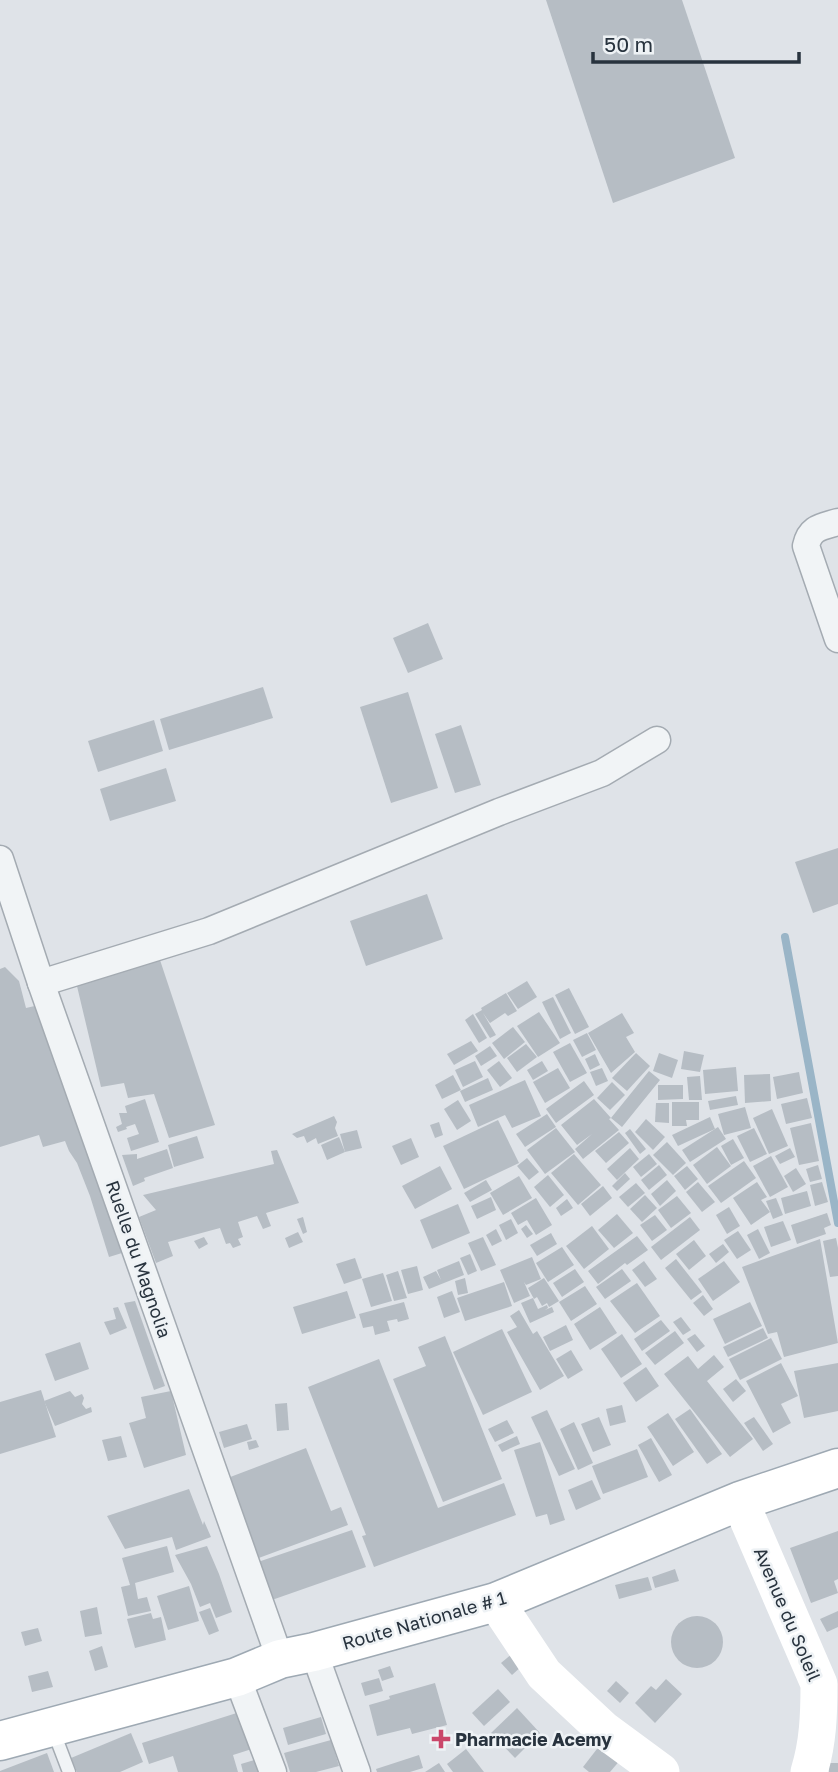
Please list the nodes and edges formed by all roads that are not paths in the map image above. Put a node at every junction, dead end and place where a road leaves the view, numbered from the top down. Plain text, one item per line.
1 (838, 522) edge
2 (838, 639) edge
3 (657, 740) dead end
4 (0, 859) edge
5 (41, 983) junction
6 (838, 1468) edge
7 (740, 1501) junction
8 (496, 1602) junction
9 (298, 1655) junction
10 (237, 1677) junction
11 (51, 1727) junction
12 (0, 1741) edge
13 (69, 1772) edge
14 (273, 1772) edge
15 (357, 1772) edge
16 (661, 1772) edge
17 (810, 1772) edge

1 - 2 street
3 - 5 street
4 - 5 street, Ruelle du Magnolia
5 - 9 street, Ruelle du Magnolia
6 - 7 main road, Route Nationale # 1
7 - 8 main road, Route Nationale # 1
7 - 17 main road, Avenue du Soleil
8 - 9 main road, Route Nationale # 1
8 - 16 main road
9 - 10 main road, Route Nationale # 1
9 - 15 street, Ruelle du Magnolia
10 - 11 main road, Route Nationale # 1
10 - 14 street
11 - 12 main road, Route Nationale # 1
11 - 13 lane

